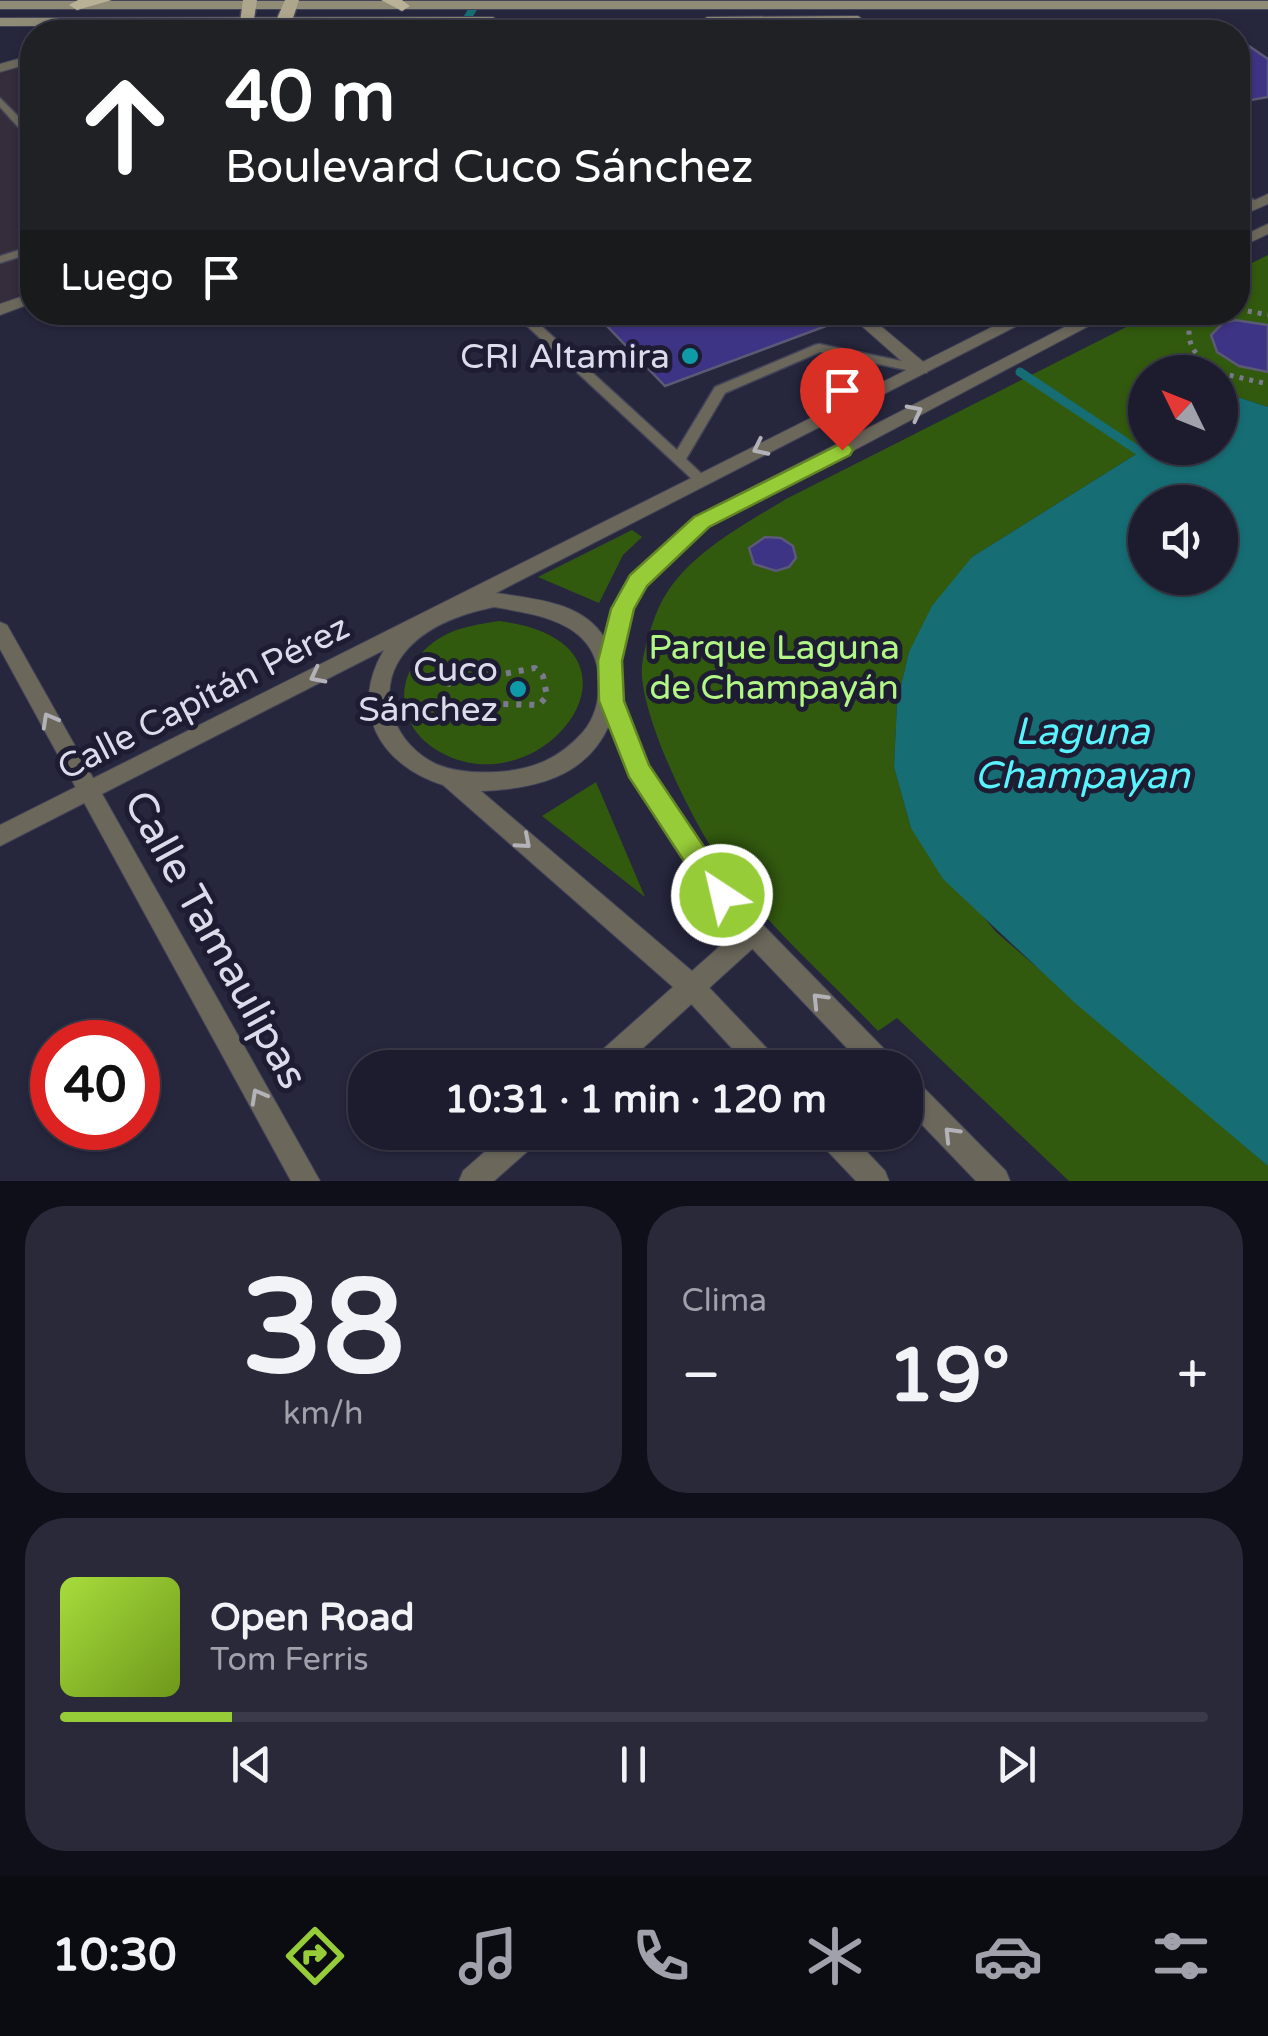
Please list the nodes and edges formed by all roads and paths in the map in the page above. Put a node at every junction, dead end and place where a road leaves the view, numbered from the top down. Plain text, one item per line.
1 (104, 0) edge
2 (291, 1) edge
3 (251, 2) edge
4 (0, 5) edge
5 (77, 5) junction
6 (1268, 5) edge
7 (481, 14) junction
8 (397, 15) edge
9 (1268, 16) edge
10 (303, 20) edge
11 (497, 20) edge
12 (693, 20) dead end
13 (828, 20) joint
14 (0, 100) edge
15 (20, 122) edge
16 (532, 325) edge
17 (870, 325) edge
18 (1010, 325) edge
19 (1083, 325) edge
20 (1190, 325) edge
21 (1195, 355) edge
22 (922, 369) junction
23 (1238, 377) edge
24 (1268, 384) edge
25 (679, 459) junction
26 (698, 478) junction
27 (436, 616) junction
28 (0, 630) edge
29 (610, 661) junction
30 (546, 686) joint
31 (612, 701) junction
32 (450, 779) junction
33 (88, 791) junction
34 (0, 836) edge
35 (753, 932) junction
36 (692, 987) junction
37 (621, 1050) edge
38 (751, 1050) edge
39 (868, 1050) edge
40 (923, 1106) edge
41 (508, 1150) edge
42 (847, 1150) edge
43 (306, 1181) edge
44 (474, 1181) edge
45 (875, 1181) edge
46 (996, 1181) edge

1 - 5 highway
2 - 3 main road
2 - 8 main road
3 - 5 main road
4 - 5 main road
6 - 7 main road
7 - 8 main road
7 - 11 main road
8 - 10 main road
9 - 13 main road
12 - 13 main road
14 - 15 lane
16 - 25 lane
17 - 22 street
18 - 22 street
29 -> 19 street
20 - 21 path
22 - 25 lane
22 -> 26 street
23 - 24 path
25 - 26 lane
26 - 27 street
27 - 29 street
27 - 32 street
27 -> 33 street, Calle Capitán Pérez
33 -> 28 street, Calle Tamaulipas
29 - 31 street
30 - 30 path
31 - 32 street
31 - 35 street
32 -> 36 street
33 - 34 street, Calle Capitán Pérez
43 -> 33 street, Calle Tamaulipas
35 - 36 street
39 -> 35 street
36 - 37 street
36 - 38 street
46 -> 40 street
41 - 44 street
42 - 45 street

